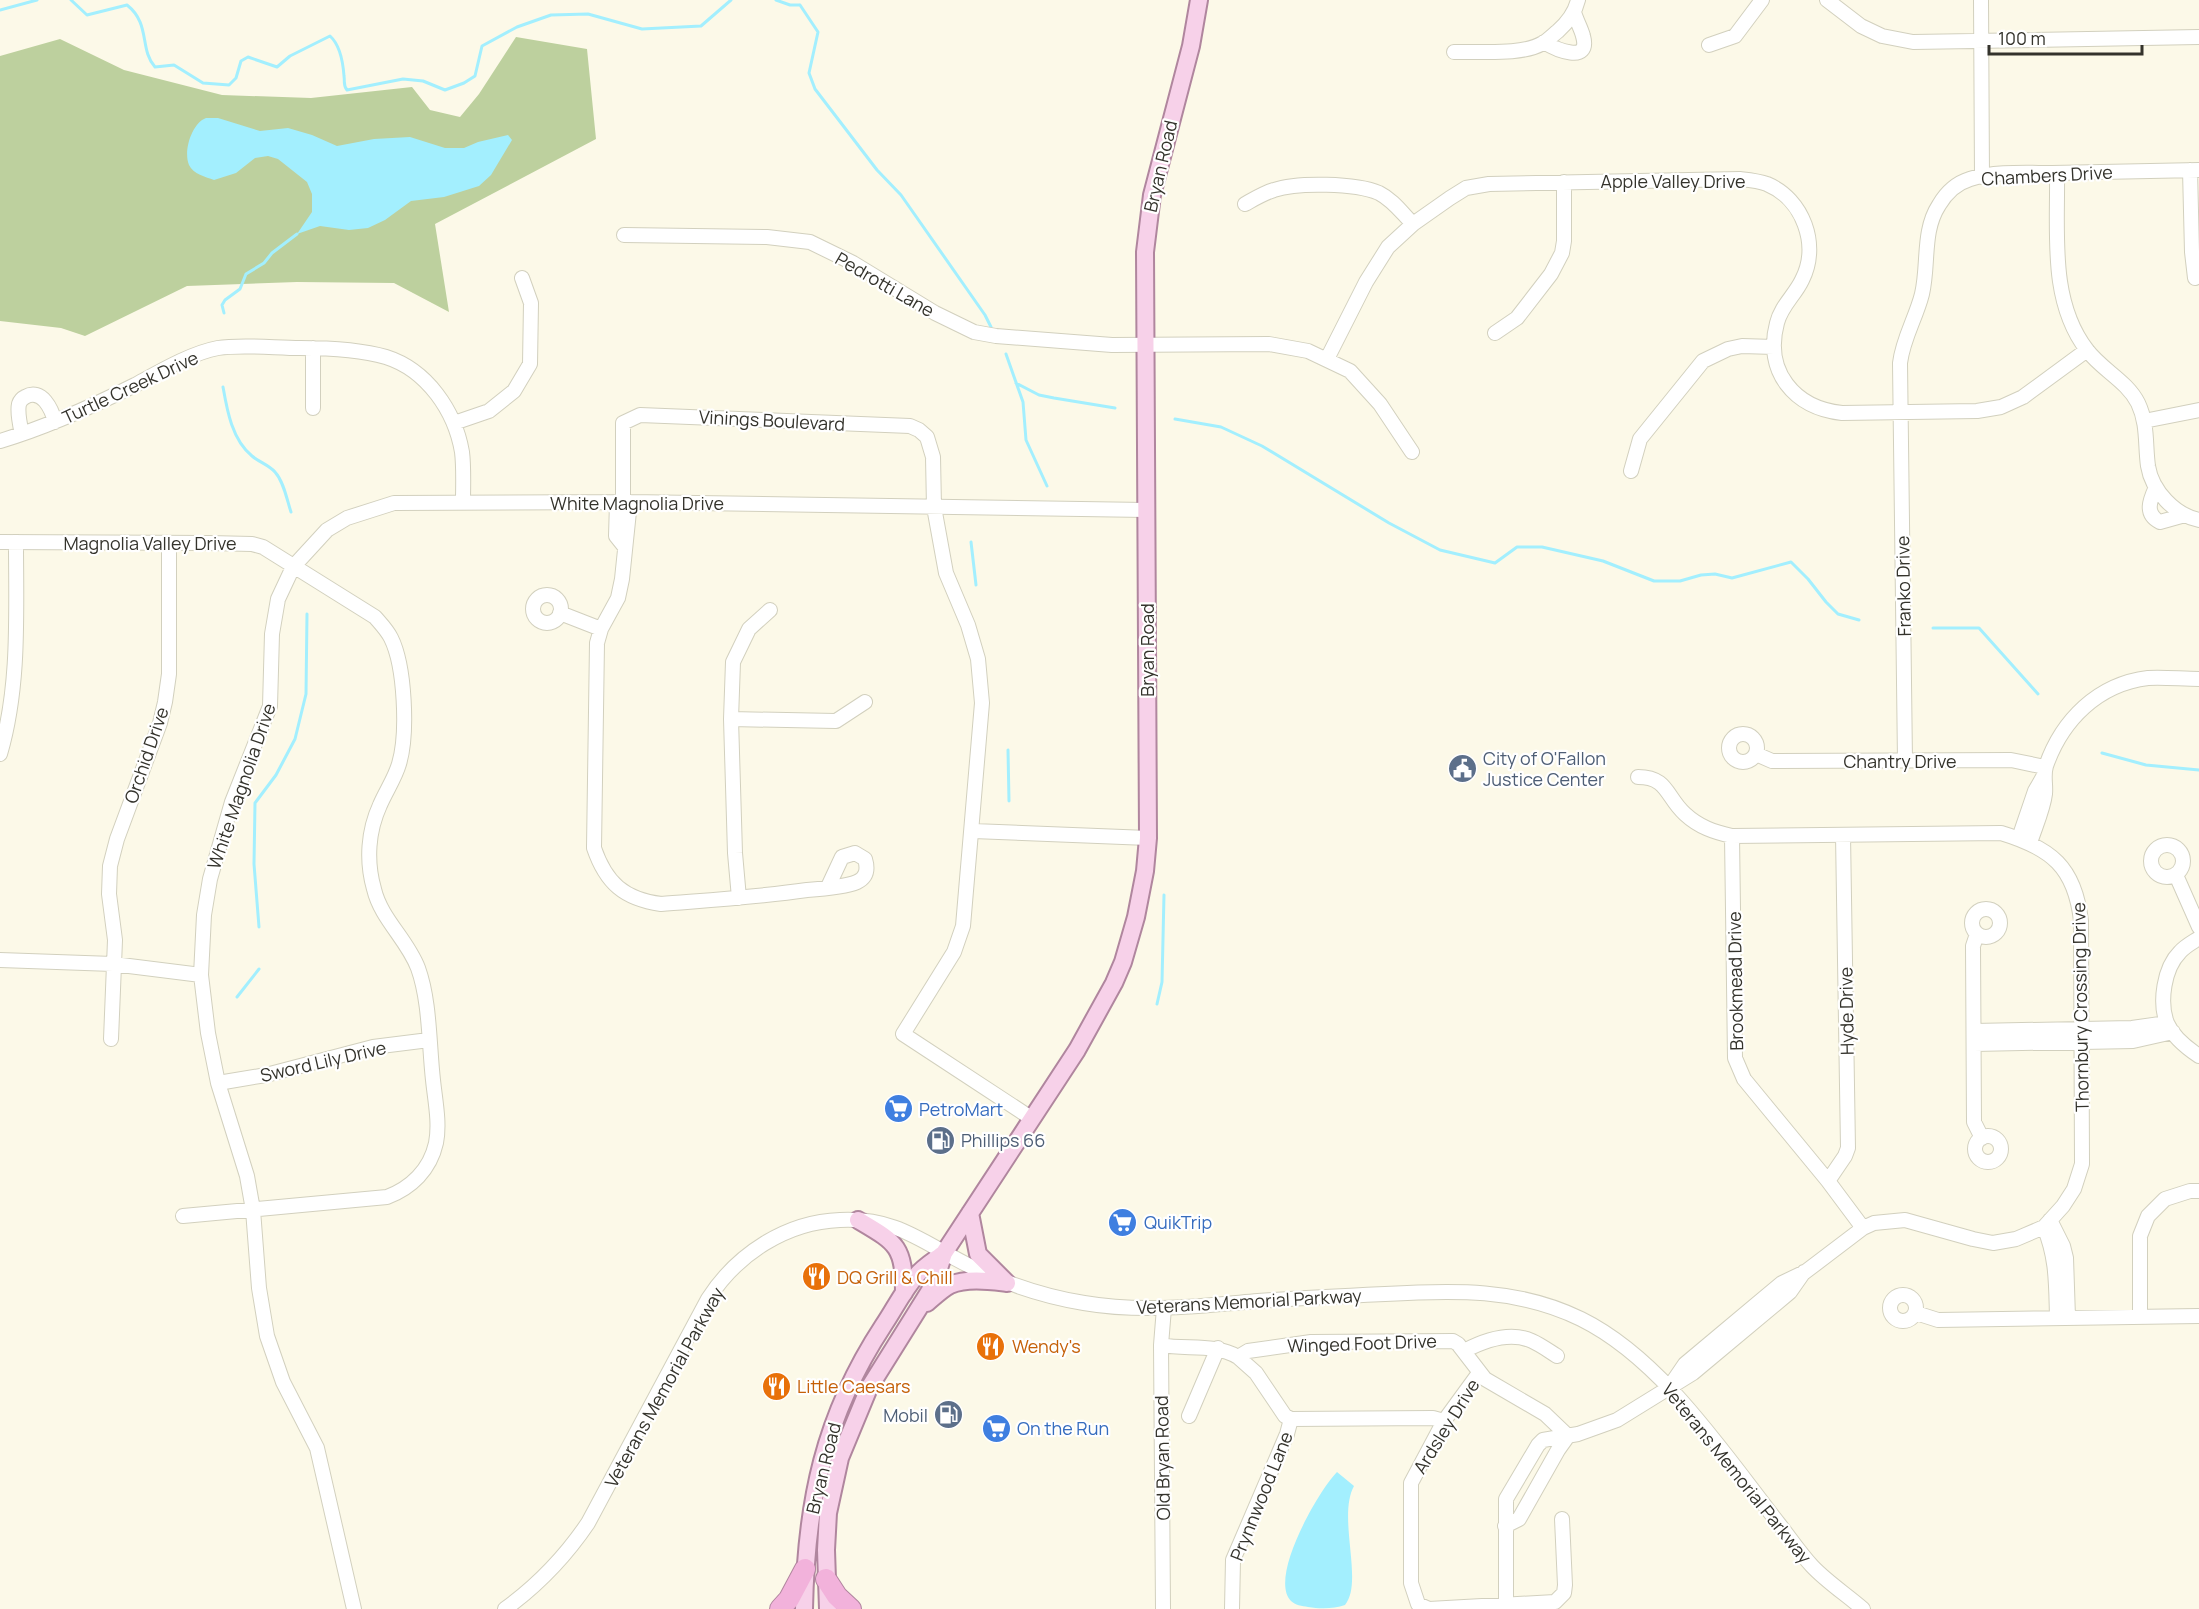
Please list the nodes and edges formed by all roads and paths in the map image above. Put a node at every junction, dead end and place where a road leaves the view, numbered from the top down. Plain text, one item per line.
1 (1198, 0) edge
2 (1762, 0) edge
3 (1827, 0) edge
4 (1981, 0) edge
5 (1576, 6) edge
6 (2199, 37) edge
7 (1544, 42) junction
8 (1980, 42) junction
9 (1709, 45) dead end
10 (1454, 52) dead end
11 (2195, 170) edge
12 (2057, 173) junction
13 (1982, 177) junction
14 (1564, 183) junction
15 (1245, 204) dead end
16 (1413, 224) junction
17 (624, 235) dead end
18 (522, 278) dead end
19 (2195, 278) dead end
20 (1495, 333) dead end
21 (1145, 346) junction
22 (1774, 346) junction
23 (313, 348) junction
24 (2087, 350) junction
25 (1328, 359) junction
26 (313, 408) dead end
27 (2199, 410) edge
28 (1901, 411) junction
29 (2144, 421) junction
30 (55, 422) junction
31 (454, 423) junction
32 (22, 434) junction
33 (0, 441) edge
34 (1412, 452) dead end
35 (1631, 471) dead end
36 (2156, 487) junction
37 (463, 502) junction
38 (623, 503) junction
39 (934, 507) junction
40 (1146, 510) junction
41 (2185, 515) junction
42 (2199, 520) edge
43 (0, 542) edge
44 (16, 542) junction
45 (169, 543) junction
46 (293, 567) junction
47 (770, 610) dead end
48 (560, 613) dead end
49 (601, 629) junction
50 (2199, 679) edge
51 (6, 688) edge
52 (865, 702) dead end
53 (731, 719) junction
54 (0, 754) edge
55 (1756, 754) dead end
56 (1905, 761) junction
57 (2044, 772) junction
58 (1638, 777) dead end
59 (973, 831) junction
60 (1843, 835) junction
61 (1732, 836) junction
62 (1148, 838) junction
63 (2024, 840) junction
64 (2176, 874) dead end
65 (828, 887) dead end
66 (739, 898) junction
67 (2199, 927) edge
68 (1977, 934) dead end
69 (2199, 938) edge
70 (0, 960) edge
71 (113, 964) junction
72 (201, 975) junction
73 (2170, 1028) junction
74 (2083, 1036) junction
75 (1974, 1038) junction
76 (111, 1039) dead end
77 (429, 1040) junction
78 (2199, 1056) edge
79 (218, 1083) junction
80 (1031, 1118) junction
81 (1982, 1138) dead end
82 (1828, 1181) junction
83 (2199, 1191) edge
84 (253, 1210) junction
85 (970, 1213) junction
86 (183, 1216) dead end
87 (858, 1220) junction
88 (2047, 1223) junction
89 (1863, 1228) junction
90 (944, 1253) junction
91 (1007, 1283) junction
92 (904, 1294) junction
93 (1164, 1308) junction
94 (916, 1312) junction
95 (1916, 1313) dead end
96 (2140, 1316) junction
97 (2199, 1316) edge
98 (2062, 1317) junction
99 (1161, 1346) junction
100 (1218, 1348) junction
101 (1464, 1351) junction
102 (1557, 1356) dead end
103 (1238, 1357) junction
104 (1479, 1373) junction
105 (1670, 1386) junction
106 (1189, 1416) dead end
107 (1291, 1419) junction
108 (1444, 1421) junction
109 (1568, 1436) junction
110 (1562, 1520) dead end
111 (1505, 1526) junction
112 (805, 1569) junction
113 (826, 1579) junction
114 (1506, 1605) junction
115 (354, 1609) edge
116 (505, 1609) edge
117 (780, 1609) edge
118 (804, 1609) edge
119 (828, 1609) edge
120 (851, 1609) edge
121 (1163, 1609) edge
122 (1232, 1609) edge
123 (1863, 1609) edge

1 - 21 main road, Bryan Road
2 - 9 street
3 - 8 street
4 - 8 street
5 - 7 street
5 - 7 street
6 - 8 street
7 - 10 street
8 - 13 street
11 - 12 street, Chambers Drive
11 - 19 street
12 - 13 street, Chambers Drive
12 - 24 street
13 - 28 street, Chambers Drive
14 - 16 street, Apple Valley Drive
14 - 20 street
14 - 22 street, Apple Valley Drive
15 - 16 street
16 - 25 street, Apple Valley Drive
17 - 21 street, Pedrotti Lane
18 - 31 street
21 - 25 street, Pedrotti Lane
21 - 40 main road, Bryan Road
22 - 28 street, Apple Valley Drive
22 - 35 street
23 - 26 street
23 - 30 street, Turtle Creek Drive
23 - 31 street, Turtle Creek Drive
24 - 28 street, Apple Valley Drive
24 - 29 street
25 - 34 street, Pedrotti Lane
27 - 29 street
28 - 56 street, Franko Drive
29 - 36 street
30 - 32 street, Turtle Creek Drive
30 - 32 street, Turtle Creek Drive
31 - 37 street, Turtle Creek Drive
32 - 33 street, Turtle Creek Drive
36 - 41 street
36 - 41 street
37 - 38 street, White Magnolia Drive
37 - 46 street, White Magnolia Drive
38 - 39 street, White Magnolia Drive
38 - 39 street, Vinings Boulevard
38 - 49 street
39 - 40 street, White Magnolia Drive
39 - 59 street
40 - 62 main road, Bryan Road
41 - 42 street
43 - 44 street, Magnolia Valley Drive
44 - 45 street, Magnolia Valley Drive
44 - 51 street
45 - 46 street, Magnolia Valley Drive
45 - 71 street, Orchid Drive
46 - 72 street, White Magnolia Drive
46 - 77 street, Magnolia Valley Drive
47 - 53 street
48 - 49 street
49 - 66 street
50 - 57 street
51 - 54 street
52 - 53 street
53 - 66 street
55 - 56 street, Chantry Drive
56 - 57 street, Chantry Drive
57 - 63 street
58 - 61 street, Thornbury Crossing Drive
59 - 62 street
59 - 80 street
60 - 61 street, Thornbury Crossing Drive
60 - 63 street, Thornbury Crossing Drive
60 - 82 street, Hyde Drive
61 - 82 street, Brookmead Drive
62 - 80 main road, Bryan Road
63 - 74 street, Thornbury Crossing Drive
64 - 67 street
65 - 66 street
68 - 75 street
69 - 73 street
70 - 71 street
71 - 72 street
71 - 76 street, Orchid Drive
72 - 79 street, White Magnolia Drive
73 - 74 street
73 - 78 street
74 - 75 street
74 - 88 street, Thornbury Crossing Drive
75 - 81 street
77 - 79 street, Sword Lily Drive
77 - 84 street, Magnolia Valley Drive
79 - 84 street, White Magnolia Drive
80 - 85 main road, Bryan Road
82 - 89 street, Brookmead Drive
83 - 96 street
84 - 86 street, Magnolia Valley Drive
84 - 115 street, White Magnolia Drive
85 - 90 main road, Bryan Road
85 - 91 main road
87 - 90 street, Veterans Memorial Parkway
87 - 92 main road
87 - 116 street, Veterans Memorial Parkway
88 - 89 street, Thornbury Crossing Drive
88 - 98 street
89 - 105 street, Thornbury Crossing Drive
90 - 91 street, Veterans Memorial Parkway
90 - 92 main road, Bryan Road
90 - 94 main road, Bryan Road
91 - 93 street, Veterans Memorial Parkway
91 - 94 main road
92 - 112 main road, Bryan Road
93 - 99 street, Old Bryan Road
93 - 105 street, Veterans Memorial Parkway
94 - 113 main road, Bryan Road
95 - 98 street
96 - 97 street
96 - 98 street
99 - 100 street
99 - 121 street, Old Bryan Road
100 - 103 street
100 - 106 street
101 - 102 street
101 - 103 street, Winged Foot Drive
101 - 104 street, Winged Foot Drive
103 - 107 street
104 - 108 street, Ardsley Drive
104 - 109 street, Winged Foot Drive
105 - 109 street
105 - 123 street, Veterans Memorial Parkway
107 - 108 street
107 - 122 street, Prynnwood Lane
108 - 114 street, Ardsley Drive
109 - 111 street
109 - 111 street
110 - 114 street
111 - 114 street
112 - 117 highway
112 - 118 main road, Bryan Road
113 - 119 main road, Bryan Road
113 - 120 highway

